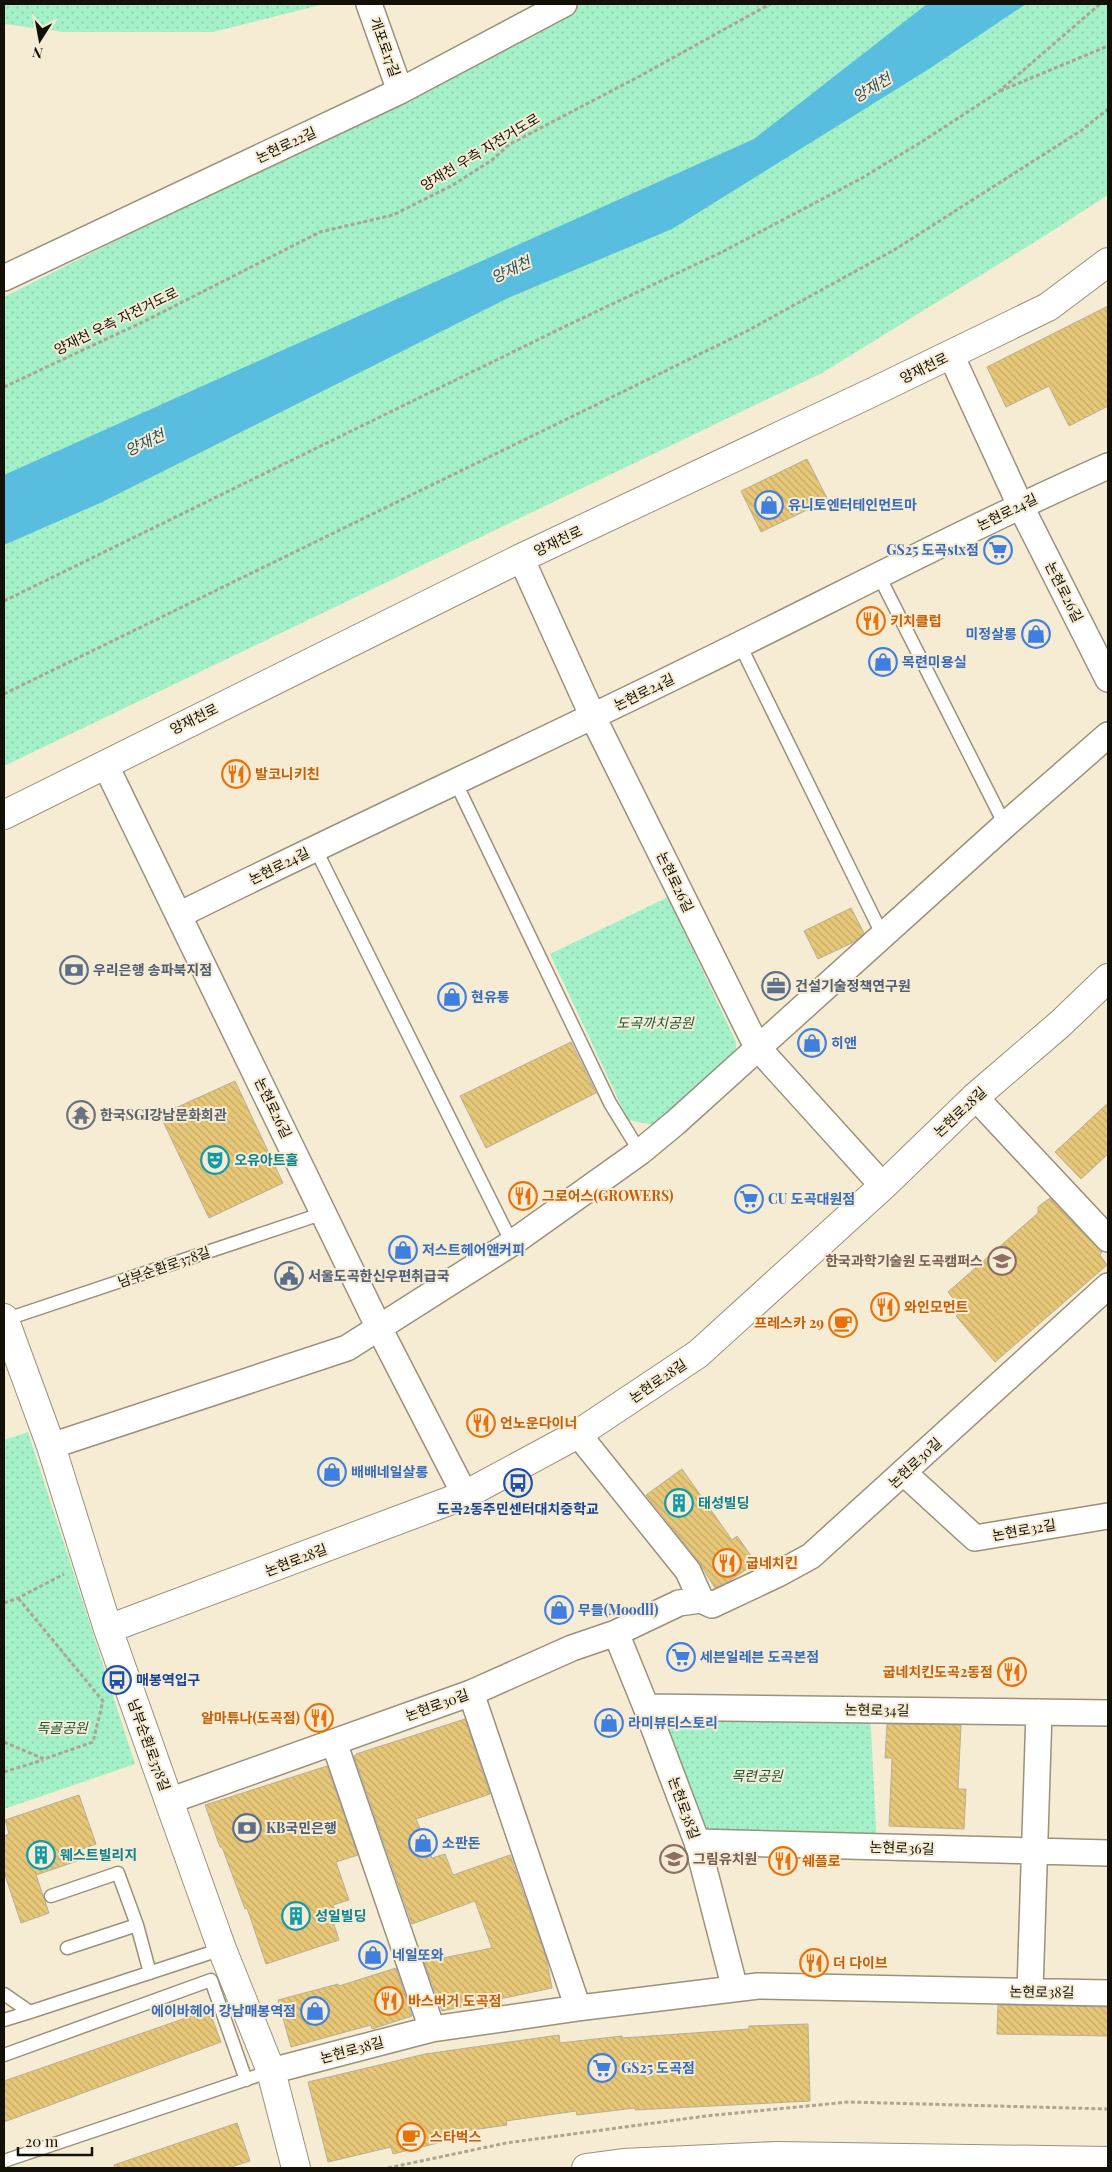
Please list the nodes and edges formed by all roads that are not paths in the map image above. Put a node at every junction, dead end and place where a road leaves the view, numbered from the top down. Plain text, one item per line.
1 (369, 4) edge
2 (564, 4) edge
3 (400, 91) junction
4 (1108, 262) edge
5 (4, 278) edge
6 (951, 355) junction
7 (1108, 466) edge
8 (1020, 505) junction
9 (520, 558) junction
10 (879, 576) junction
11 (740, 645) junction
12 (1108, 680) edge
13 (593, 716) junction
14 (1108, 735) edge
15 (105, 764) junction
16 (455, 781) junction
17 (4, 815) edge
18 (1005, 825) junction
19 (315, 848) junction
20 (179, 915) junction
21 (883, 936) junction
22 (1108, 978) edge
23 (757, 1047) junction
24 (975, 1097) junction
25 (640, 1152) junction
26 (883, 1186) junction
27 (324, 1213) junction
28 (1108, 1239) edge
29 (512, 1243) junction
30 (1108, 1286) edge
31 (4, 1319) edge
32 (379, 1328) junction
33 (578, 1434) junction
34 (51, 1446) junction
35 (904, 1473) junction
36 (465, 1495) junction
37 (1108, 1516) edge
38 (701, 1600) junction
39 (108, 1629) junction
40 (616, 1633) junction
41 (471, 1693) junction
42 (646, 1707) junction
43 (1039, 1712) junction
44 (1108, 1713) edge
45 (334, 1742) junction
46 (169, 1801) junction
47 (697, 1842) junction
48 (1033, 1852) junction
49 (1108, 1853) edge
50 (51, 1896) dead end
51 (137, 1925) junction
52 (67, 1948) dead end
53 (222, 1949) junction
54 (150, 1973) junction
55 (735, 1989) junction
56 (1030, 1991) junction
57 (1108, 1993) edge
58 (4, 1994) edge
59 (578, 2008) junction
60 (30, 2012) junction
61 (4, 2020) edge
62 (432, 2029) junction
63 (4, 2055) edge
64 (259, 2076) junction
65 (4, 2161) edge
66 (1108, 2161) edge
67 (296, 2168) edge
68 (586, 2168) edge

1 - 3 street, 개포로17길
2 - 3 street, 논현로22길
3 - 5 street, 논현로22길
4 - 6 street, 양재천로
6 - 8 street, 논현로26길
6 - 9 street, 양재천로
7 - 8 street, 논현로24길
8 - 10 street, 논현로24길
8 - 12 street, 논현로26길
9 - 13 street, 논현로26길
9 - 15 street, 양재천로
10 - 11 street, 논현로24길
10 - 18 lane
11 - 13 street, 논현로24길
11 - 21 lane
13 - 16 street, 논현로24길
13 - 23 street, 논현로26길
14 - 18 street
15 - 17 street, 양재천로
15 - 20 street, 논현로26길
16 - 19 street, 논현로24길
16 - 25 lane
18 - 21 street
19 - 20 street, 논현로24길
19 - 29 lane
20 - 27 street, 논현로26길
21 - 23 street
22 - 24 street, 논현로28길
23 - 25 street
23 - 26 street, 논현로26길
24 - 26 street, 논현로28길
24 - 28 street
25 - 29 street
26 - 33 street, 논현로28길
27 - 31 lane, 남부순환로378길
27 - 32 street, 논현로26길
29 - 32 street
30 - 35 street, 논현로30길
31 - 34 street, 남부순환로378길
32 - 34 street
32 - 36 street, 논현로26길
33 - 36 street, 논현로28길
33 - 38 street
34 - 39 street, 남부순환로378길
35 - 37 street, 논현로32길
35 - 38 street, 논현로30길
36 - 39 street, 논현로28길
38 - 40 street, 논현로30길
39 - 46 street, 남부순환로378길
40 - 41 street, 논현로30길
40 - 42 street, 논현로38길
41 - 45 street, 논현로30길
41 - 59 street
42 - 43 street, 논현로34길
42 - 47 street, 논현로38길
43 - 44 street, 논현로34길
43 - 48 street
45 - 46 street, 논현로30길
45 - 62 street
46 - 53 street, 남부순환로378길
47 - 48 street, 논현로36길
47 - 55 street, 논현로38길
48 - 49 street, 논현로36길
48 - 56 street
50 - 51 lane
51 - 52 lane
51 - 54 lane
53 - 54 lane
53 - 64 street, 남부순환로378길
54 - 60 lane
55 - 56 street, 논현로38길
55 - 59 street, 논현로38길
56 - 57 street, 논현로38길
58 - 60 lane
59 - 62 street, 논현로38길
60 - 61 lane
62 - 64 street, 논현로38길
63 - 64 lane
64 - 65 lane
64 - 67 street, 남부순환로378길
66 - 68 street

